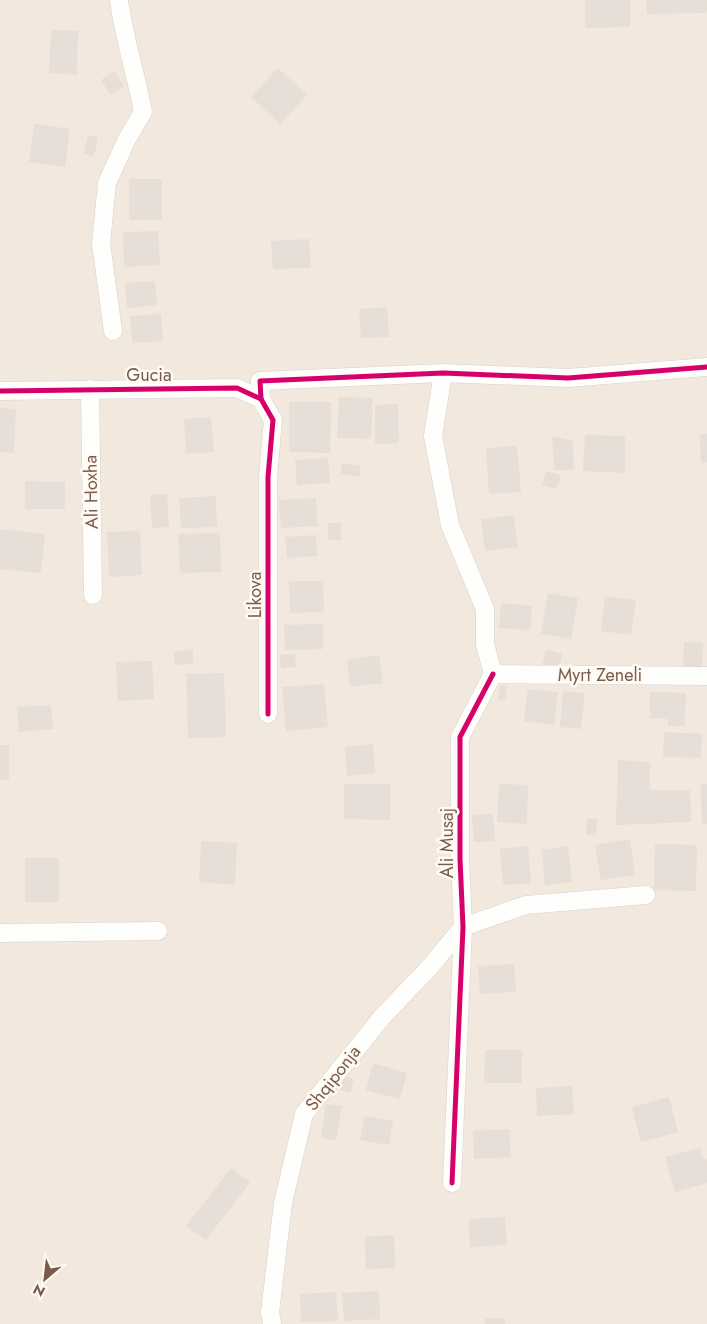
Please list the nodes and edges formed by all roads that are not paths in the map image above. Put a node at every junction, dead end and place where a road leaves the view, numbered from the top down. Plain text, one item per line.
1 (119, 0) edge
2 (113, 331) dead end
3 (707, 366) edge
4 (443, 372) junction
5 (90, 389) junction
6 (0, 391) edge
7 (261, 399) junction
8 (93, 594) dead end
9 (494, 674) junction
10 (707, 676) edge
11 (268, 714) dead end
12 (646, 896) dead end
13 (463, 927) junction
14 (158, 931) dead end
15 (0, 933) edge
16 (452, 1183) dead end
17 (272, 1324) edge

1 - 2 street
3 - 4 street
4 - 7 street
4 - 9 street
5 - 6 street, Gucia
5 - 7 street, Gucia
5 - 8 street, Ali Hoxha
7 - 11 street, Likova
9 - 10 street, Myrt Zeneli
9 - 13 street, Ali Musaj
12 - 13 street
13 - 16 street, Ali Musaj
13 - 17 street, Shqiponja
14 - 15 street

